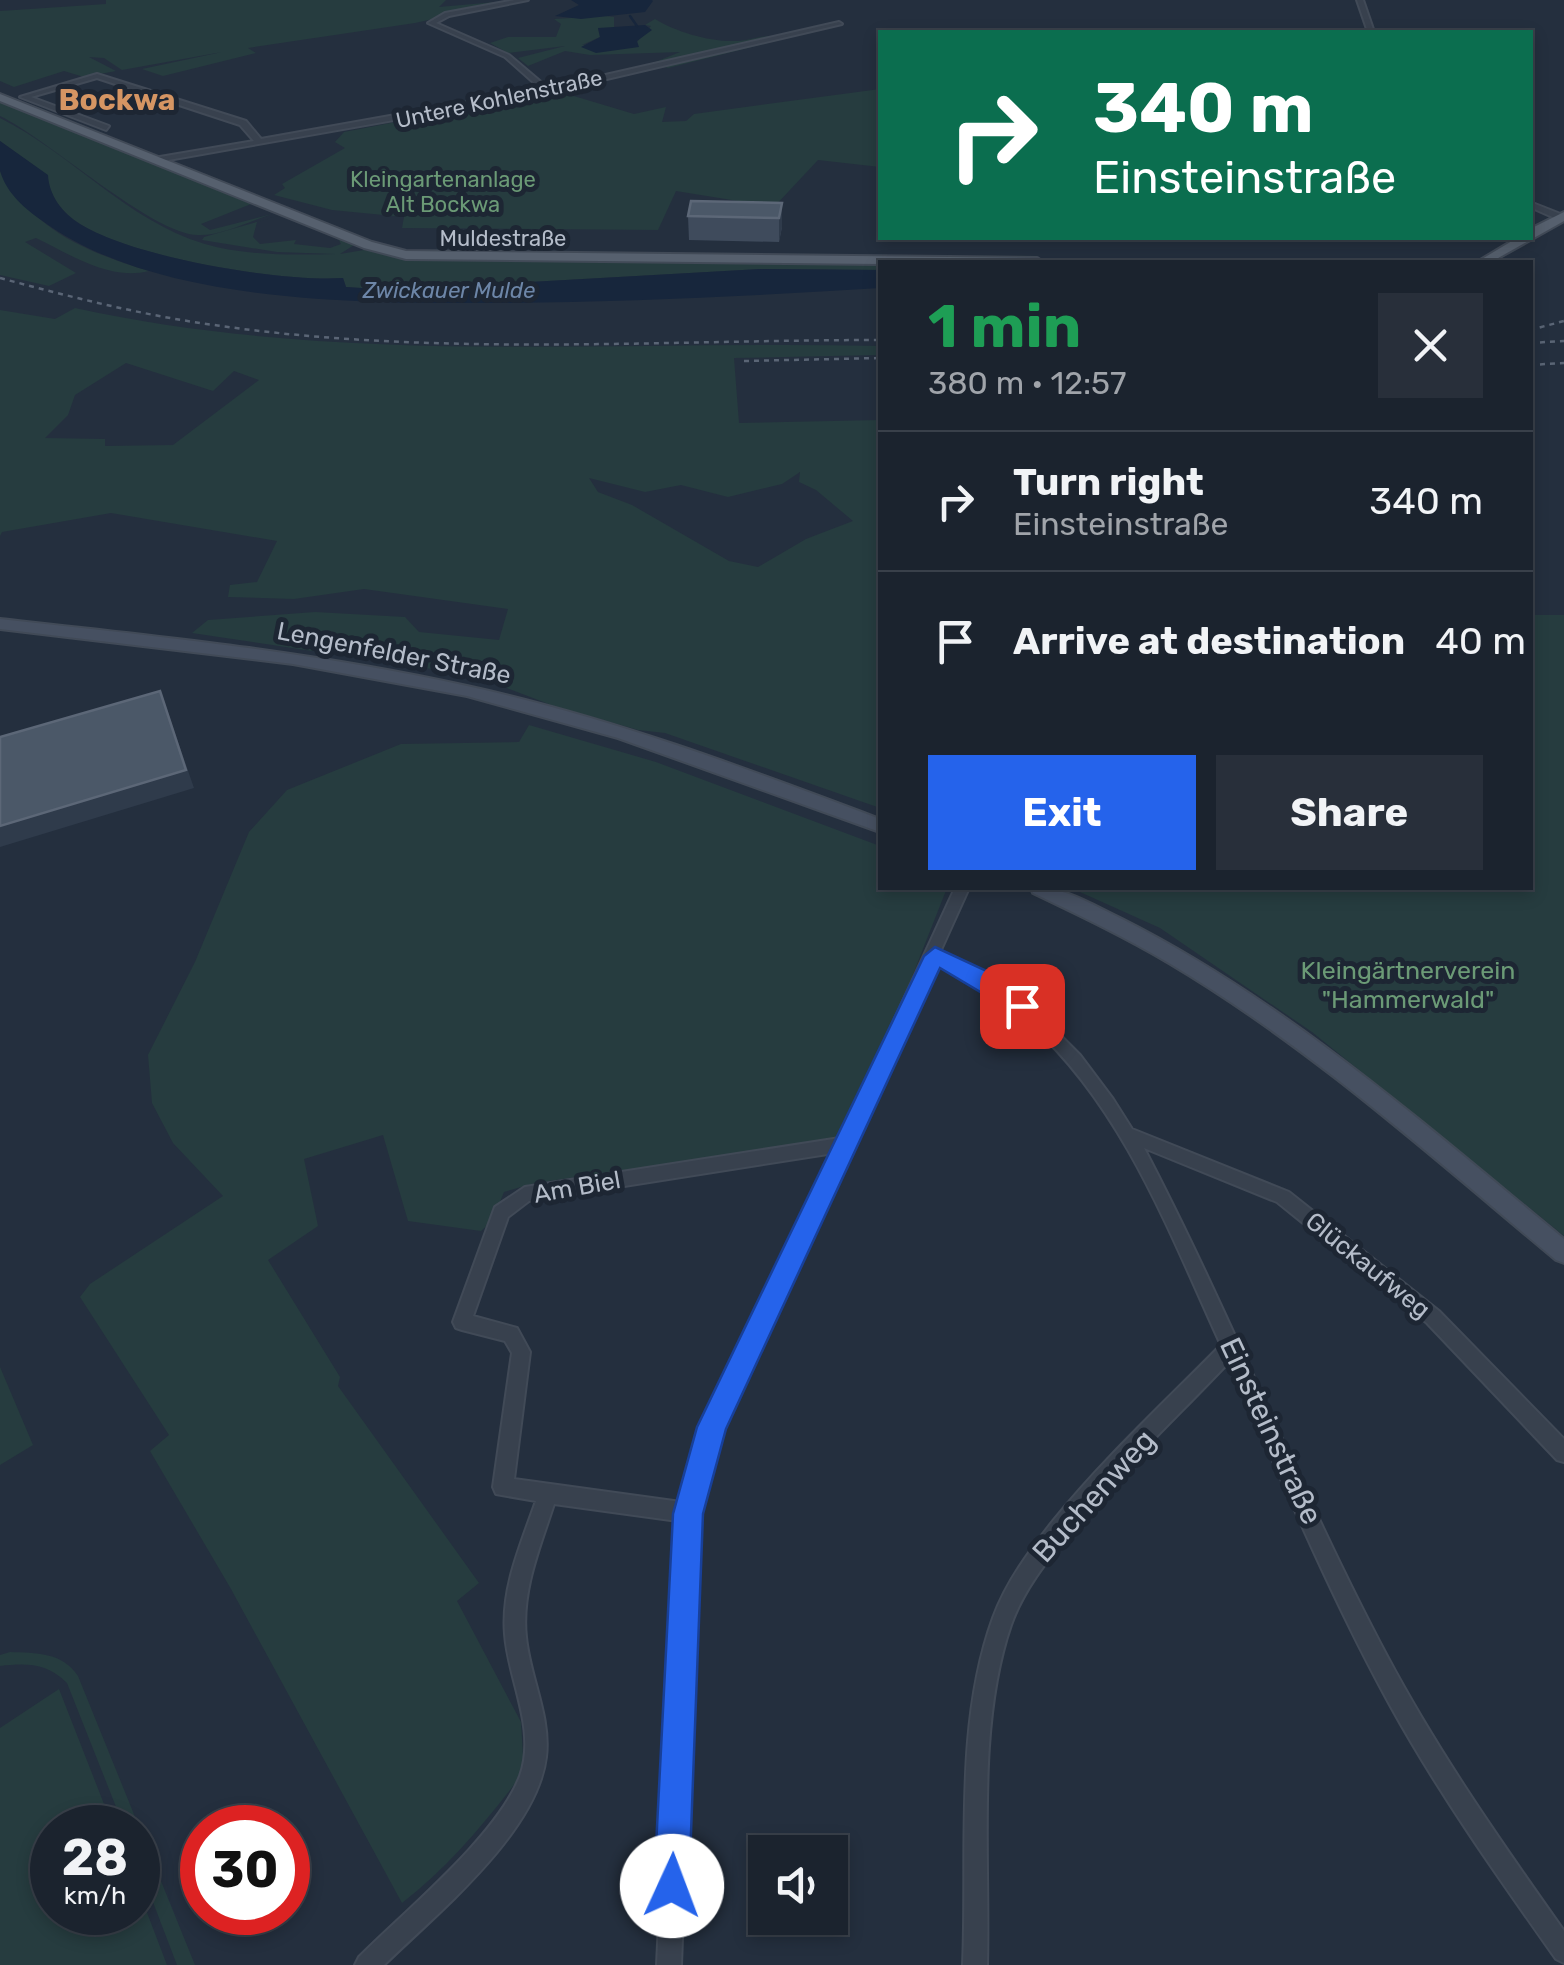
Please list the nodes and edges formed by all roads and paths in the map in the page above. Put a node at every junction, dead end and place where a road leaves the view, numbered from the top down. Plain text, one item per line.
1 (526, 0) edge
2 (1360, 0) edge
3 (839, 24) dead end
4 (1370, 30) edge
5 (548, 91) junction
6 (0, 97) edge
7 (106, 128) dead end
8 (260, 144) junction
9 (157, 160) junction
10 (1533, 205) edge
11 (1563, 217) edge
12 (1533, 233) edge
13 (1520, 240) edge
14 (878, 260) edge
15 (1486, 260) edge
16 (0, 624) edge
17 (878, 825) edge
18 (961, 890) edge
19 (1044, 890) edge
20 (935, 956) junction
21 (1132, 1136) junction
22 (845, 1144) junction
23 (1564, 1253) edge
24 (1231, 1347) junction
25 (1564, 1453) edge
26 (548, 1494) junction
27 (688, 1514) junction
28 (1564, 1951) edge
29 (368, 1965) edge
30 (668, 1965) edge
31 (975, 1965) edge

1 - 5 street
2 - 4 street
3 - 5 street, Untere Kohlenstraße
5 - 8 street, Untere Kohlenstraße
6 - 9 main road, Muldestraße
7 - 8 street
8 - 9 street, Untere Kohlenstraße
9 - 14 main road, Muldestraße
10 - 11 street
11 - 12 main road
13 - 15 main road
16 - 17 main road, Lengenfelder Straße
18 - 20 street
19 - 23 main road
20 - 21 street, Einsteinstraße
20 - 22 street
21 - 24 street, Einsteinstraße
21 - 25 street, Glückaufweg
22 - 26 street, Am Biel
22 - 27 street
24 - 28 street, Einsteinstraße
24 - 31 street, Buchenweg
26 - 27 street, Am Biel
26 - 29 street
27 - 30 street

